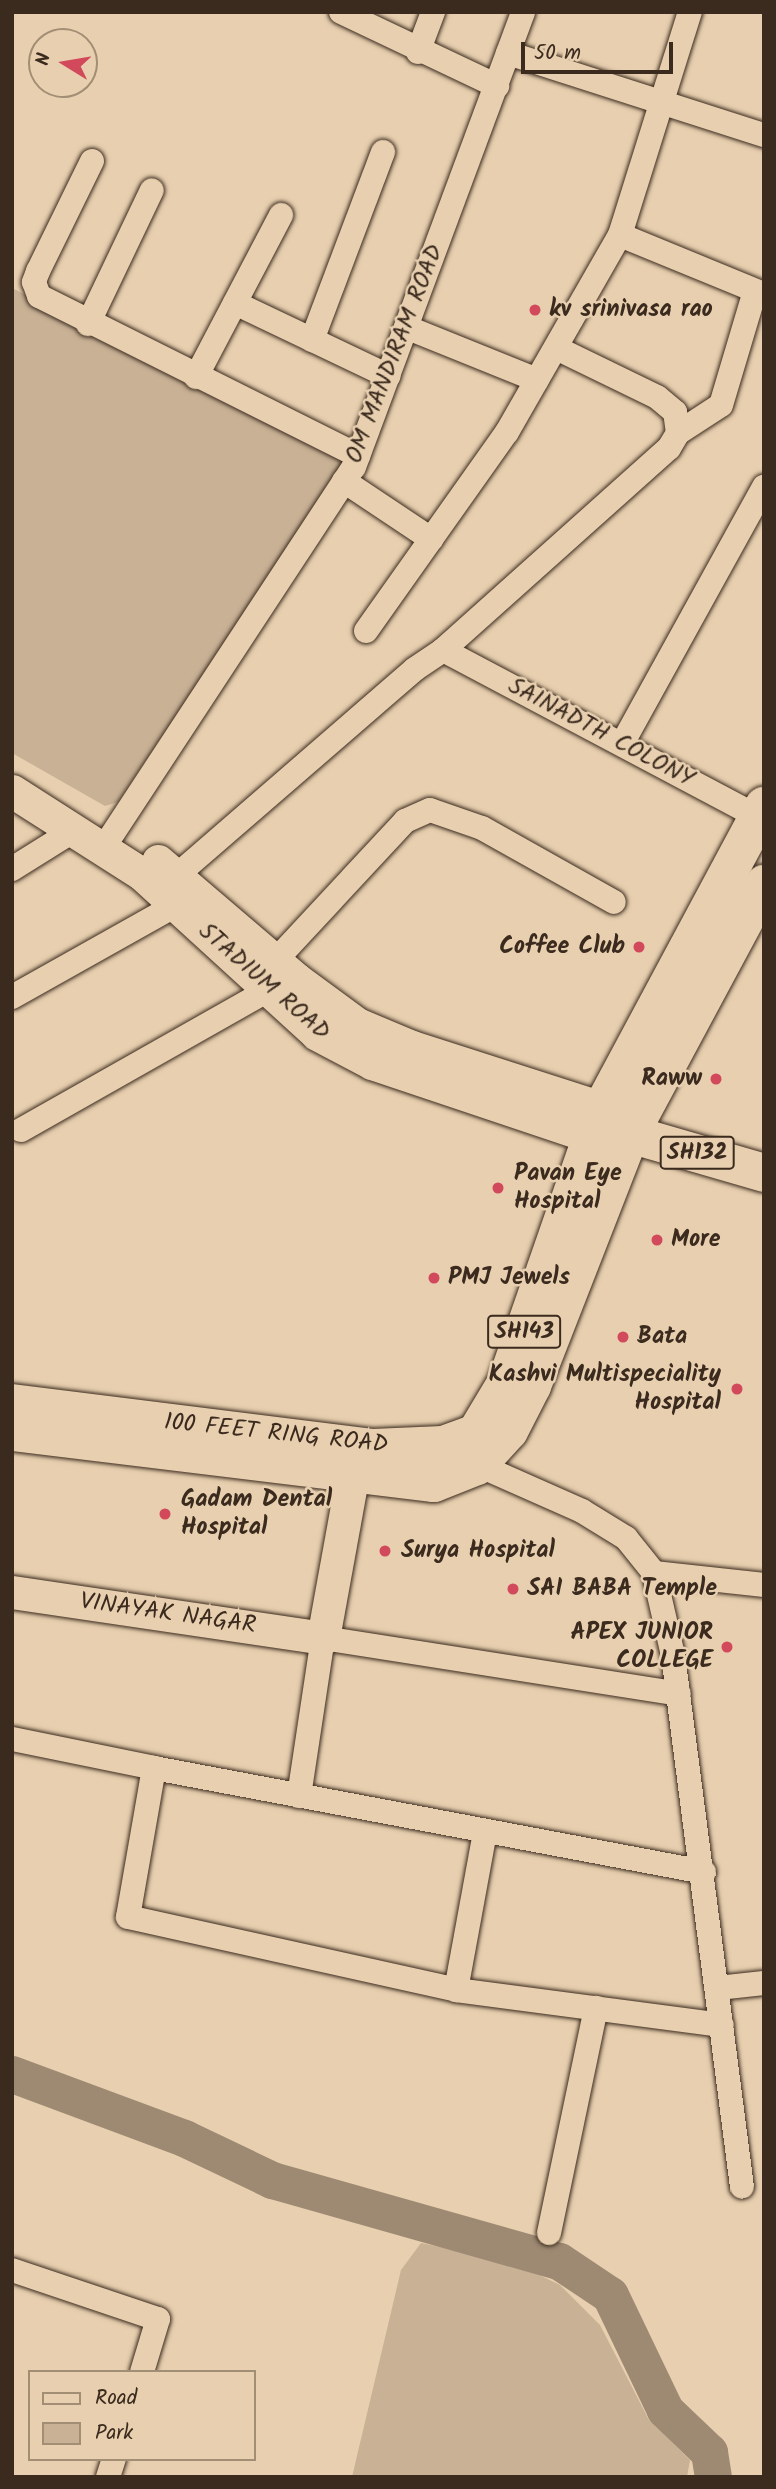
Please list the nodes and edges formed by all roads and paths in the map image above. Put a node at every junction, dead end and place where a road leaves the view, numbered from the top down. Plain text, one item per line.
1 (341, 12) edge
2 (433, 12) edge
3 (523, 12) edge
4 (690, 12) edge
5 (418, 52) junction
6 (508, 53) junction
7 (497, 86) junction
8 (660, 103) junction
9 (764, 135) edge
10 (383, 152) dead end
11 (92, 161) dead end
12 (152, 190) dead end
13 (281, 215) dead end
14 (620, 235) junction
15 (760, 293) edge
16 (235, 303) junction
17 (88, 324) junction
18 (406, 327) junction
19 (312, 340) junction
20 (555, 348) junction
21 (388, 376) junction
22 (196, 377) junction
23 (537, 380) junction
24 (678, 433) junction
25 (358, 456) junction
26 (344, 481) junction
27 (764, 487) edge
28 (431, 540) junction
29 (366, 631) dead end
30 (443, 650) junction
31 (622, 744) junction
32 (12, 766) edge
33 (12, 790) edge
34 (761, 811) edge
35 (76, 829) junction
36 (110, 837) junction
37 (12, 869) edge
38 (764, 884) edge
39 (176, 890) junction
40 (614, 902) dead end
41 (272, 975) junction
42 (12, 997) edge
43 (617, 1129) junction
44 (21, 1130) dead end
45 (764, 1173) edge
46 (12, 1403) edge
47 (12, 1432) edge
48 (443, 1445) junction
49 (477, 1466) junction
50 (353, 1473) junction
51 (654, 1573) junction
52 (764, 1585) edge
53 (13, 1594) edge
54 (323, 1637) junction
55 (678, 1693) junction
56 (12, 1739) edge
57 (153, 1768) junction
58 (299, 1796) junction
59 (485, 1832) junction
60 (704, 1872) junction
61 (764, 1983) edge
62 (718, 1989) junction
63 (456, 1990) junction
64 (596, 2008) junction
65 (722, 2025) junction
66 (742, 2187) dead end
67 (549, 2233) dead end
68 (12, 2270) edge
69 (143, 2370) edge

1 - 5 street
2 - 5 street
3 - 6 street, OM MANDIRAM ROAD
4 - 8 street
5 - 7 street
6 - 7 street, OM MANDIRAM ROAD
6 - 8 street
7 - 18 street, OM MANDIRAM ROAD
8 - 9 street
8 - 14 street
10 - 19 street
11 - 17 street
12 - 17 street
13 - 16 street
14 - 15 street
14 - 20 street
15 - 24 street
16 - 19 street
16 - 22 street
17 - 22 street
18 - 21 street, OM MANDIRAM ROAD
18 - 23 street
19 - 21 street
20 - 23 street
20 - 24 street
21 - 25 street, OM MANDIRAM ROAD
22 - 25 street
23 - 28 street
24 - 30 street
25 - 26 street, OM MANDIRAM ROAD
26 - 28 street
26 - 36 street, OM MANDIRAM ROAD
27 - 31 street
28 - 29 street
30 - 31 street, SAINADTH COLONY
30 - 39 street
31 - 34 street, SAINADTH COLONY
32 - 36 street
33 - 35 street
34 - 43 main road, 100 FEET RING ROAD / SH143
35 - 36 street
35 - 37 street
36 - 39 street
38 - 43 main road, 100 FEET RING ROAD / SH143
39 - 41 street
39 - 42 street
40 - 41 street
41 - 43 street
41 - 44 street
43 - 45 main road, SH132
43 - 48 main road, 100 FEET RING ROAD / SH143
43 - 49 main road, 100 FEET RING ROAD / SH143
46 - 48 main road, 100 FEET RING ROAD / SH143
47 - 50 main road, 100 FEET RING ROAD / SH143
48 - 49 street
49 - 50 main road, 100 FEET RING ROAD / SH143
49 - 51 street
50 - 54 street
51 - 52 street
51 - 55 street
53 - 54 street, VINAYAK NAGAR
54 - 55 street
54 - 58 street
55 - 60 street
56 - 57 street
57 - 58 street
57 - 63 street
58 - 59 street
59 - 60 street
59 - 63 street
60 - 62 street
61 - 62 street
62 - 65 street
63 - 64 street
64 - 65 street
64 - 67 street
65 - 66 street
68 - 69 street

